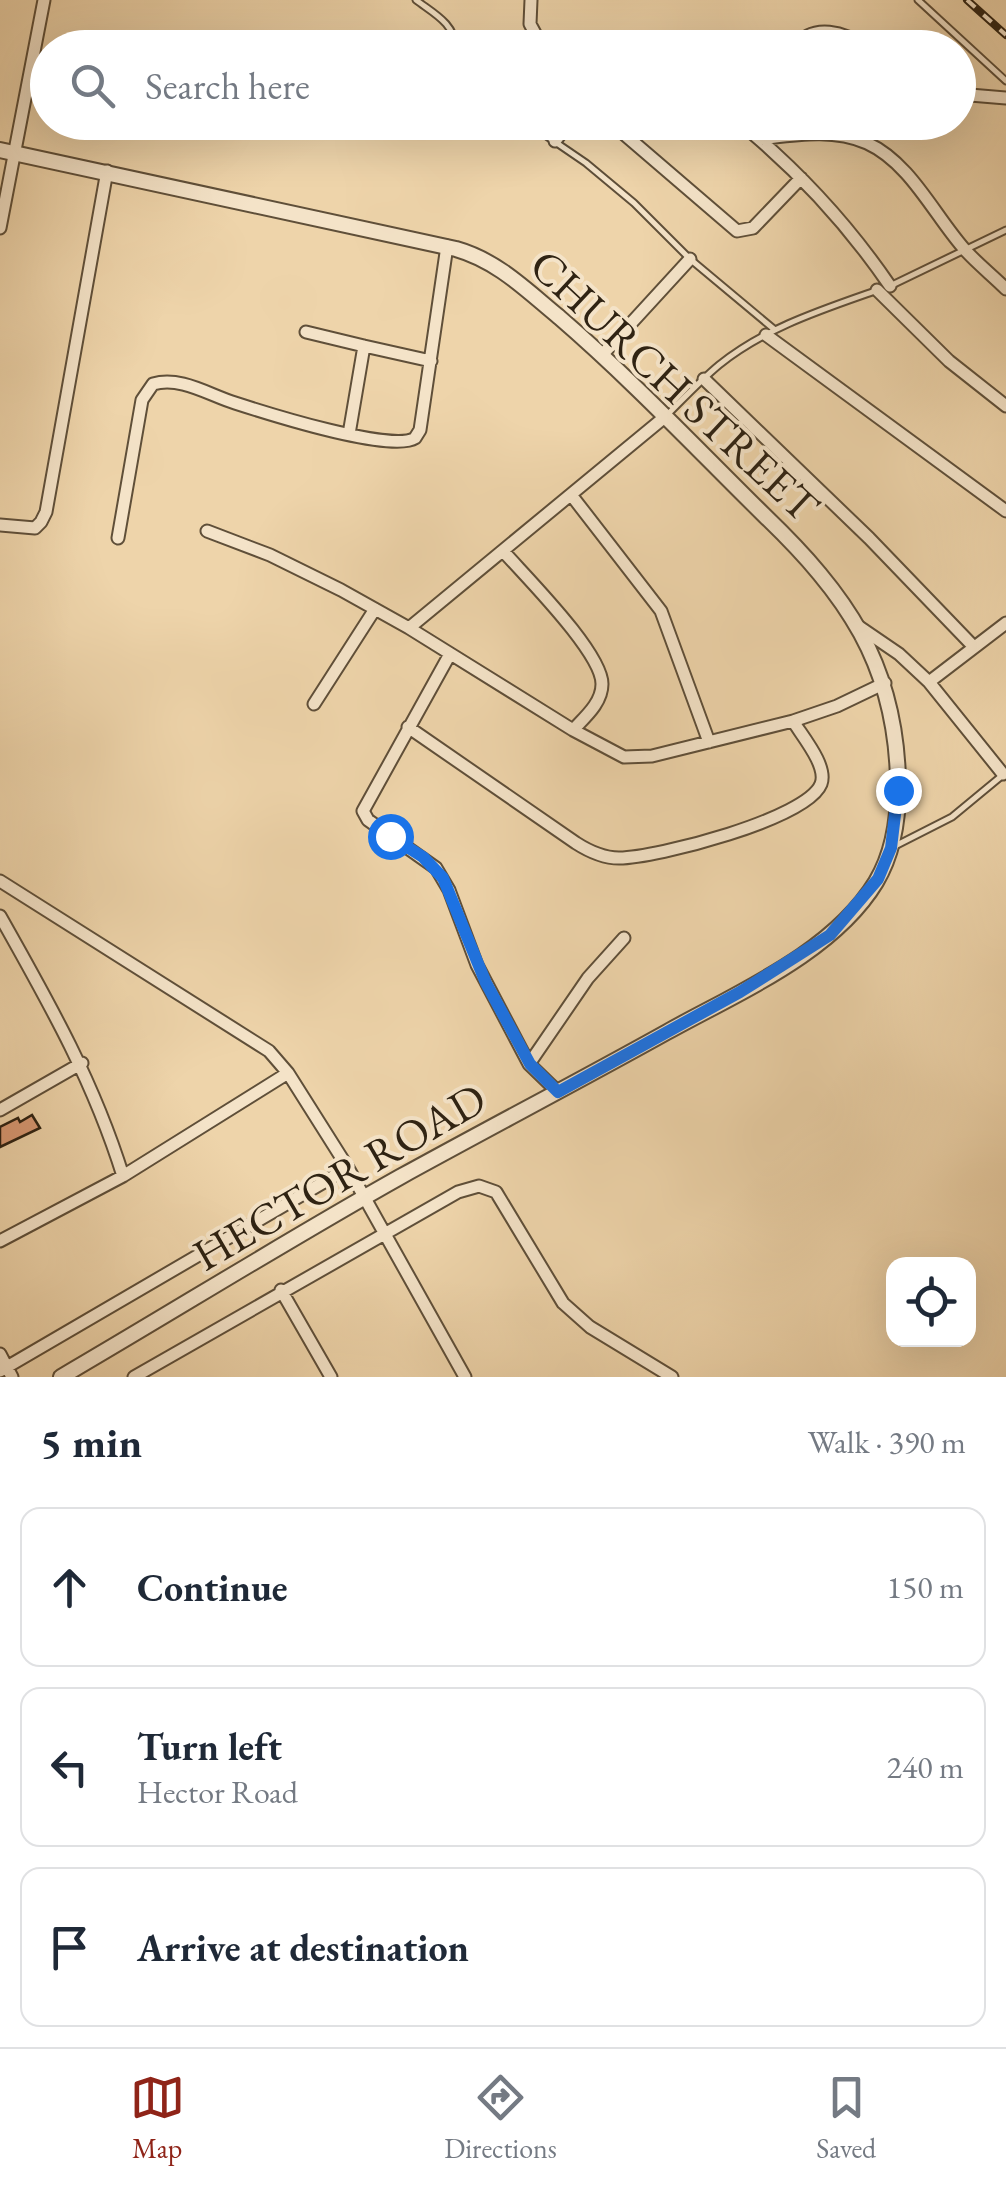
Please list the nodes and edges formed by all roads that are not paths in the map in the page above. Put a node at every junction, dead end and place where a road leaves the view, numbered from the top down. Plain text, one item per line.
1 (44, 0) edge
2 (416, 0) edge
3 (531, 0) edge
4 (918, 0) edge
5 (36, 30) edge
6 (452, 30) edge
7 (533, 30) edge
8 (951, 30) edge
9 (976, 53) edge
10 (30, 56) edge
11 (1006, 81) edge
12 (976, 96) edge
13 (1006, 98) edge
14 (552, 140) edge
15 (631, 140) edge
16 (764, 140) edge
17 (847, 140) edge
18 (555, 142) joint
19 (6, 152) edge
20 (107, 171) junction
21 (802, 178) junction
22 (0, 228) edge
23 (1006, 230) edge
24 (446, 246) junction
25 (965, 250) junction
26 (690, 259) junction
27 (884, 288) junction
28 (1006, 289) edge
29 (306, 332) dead end
30 (771, 333) junction
31 (364, 346) junction
32 (602, 355) junction
33 (430, 360) junction
34 (704, 379) junction
35 (1006, 406) edge
36 (666, 416) junction
37 (349, 434) junction
38 (572, 496) junction
39 (1006, 511) edge
40 (0, 525) edge
41 (208, 530) dead end
42 (118, 538) dead end
43 (504, 552) junction
44 (375, 609) junction
45 (855, 623) junction
46 (1006, 623) edge
47 (409, 628) junction
48 (973, 646) junction
49 (450, 654) junction
50 (930, 682) junction
51 (884, 683) junction
52 (314, 704) dead end
53 (793, 721) junction
54 (408, 727) junction
55 (573, 730) junction
56 (709, 742) junction
57 (1005, 773) edge
58 (891, 848) junction
59 (0, 881) edge
60 (0, 916) edge
61 (624, 938) dead end
62 (82, 1063) junction
63 (530, 1064) junction
64 (288, 1073) junction
65 (558, 1092) junction
66 (0, 1110) edge
67 (348, 1168) junction
68 (122, 1176) junction
69 (364, 1198) junction
70 (384, 1234) junction
71 (0, 1241) edge
72 (281, 1290) junction
73 (0, 1354) edge
74 (7, 1372) edge
75 (61, 1377) edge
76 (134, 1377) edge
77 (330, 1377) edge
78 (465, 1377) edge
79 (672, 1377) edge

1 - 5 street
2 - 6 lane
3 - 7 street
4 - 8 lane
9 - 11 lane
10 - 19 street
12 - 13 street
14 - 18 lane
15 - 21 street
16 - 21 street
17 - 25 street
18 - 26 lane
19 - 20 street, CHURCH STREET
19 - 22 street
20 - 24 street, CHURCH STREET
20 - 40 street
21 - 27 street
23 - 25 lane
24 - 32 street, CHURCH STREET
24 - 33 street
25 - 27 lane
25 - 28 street
26 - 30 lane
26 - 32 street
27 - 30 lane
27 - 35 street
29 - 31 street
30 - 34 lane
30 - 39 street
31 - 33 street
31 - 37 street
32 - 36 street, CHURCH STREET
33 - 37 street
34 - 36 lane
34 - 48 street
36 - 38 street
36 - 45 street, CHURCH STREET
37 - 42 street
38 - 43 street
38 - 56 street
41 - 44 street
43 - 47 street
43 - 55 street
44 - 47 street
44 - 52 street
45 - 50 street
45 - 51 street, CHURCH STREET
46 - 48 street
47 - 49 street
48 - 50 street
49 - 54 street
49 - 55 street
50 - 57 street
51 - 53 street
51 - 58 street, HECTOR ROAD
53 - 54 street
53 - 56 street
54 - 63 street
55 - 56 street
57 - 58 lane
58 - 65 street, HECTOR ROAD
59 - 64 street
60 - 62 street
61 - 63 street
62 - 66 street
62 - 68 street
63 - 65 street
64 - 67 street
64 - 68 street
65 - 69 street, HECTOR ROAD
67 - 69 street
67 - 74 street, HECTOR ROAD
68 - 71 street
69 - 70 street
69 - 75 street, HECTOR ROAD
70 - 72 street, HECTOR ROAD
70 - 78 street
70 - 79 street, HECTOR ROAD
72 - 76 street, HECTOR ROAD
72 - 77 street
73 - 74 street

